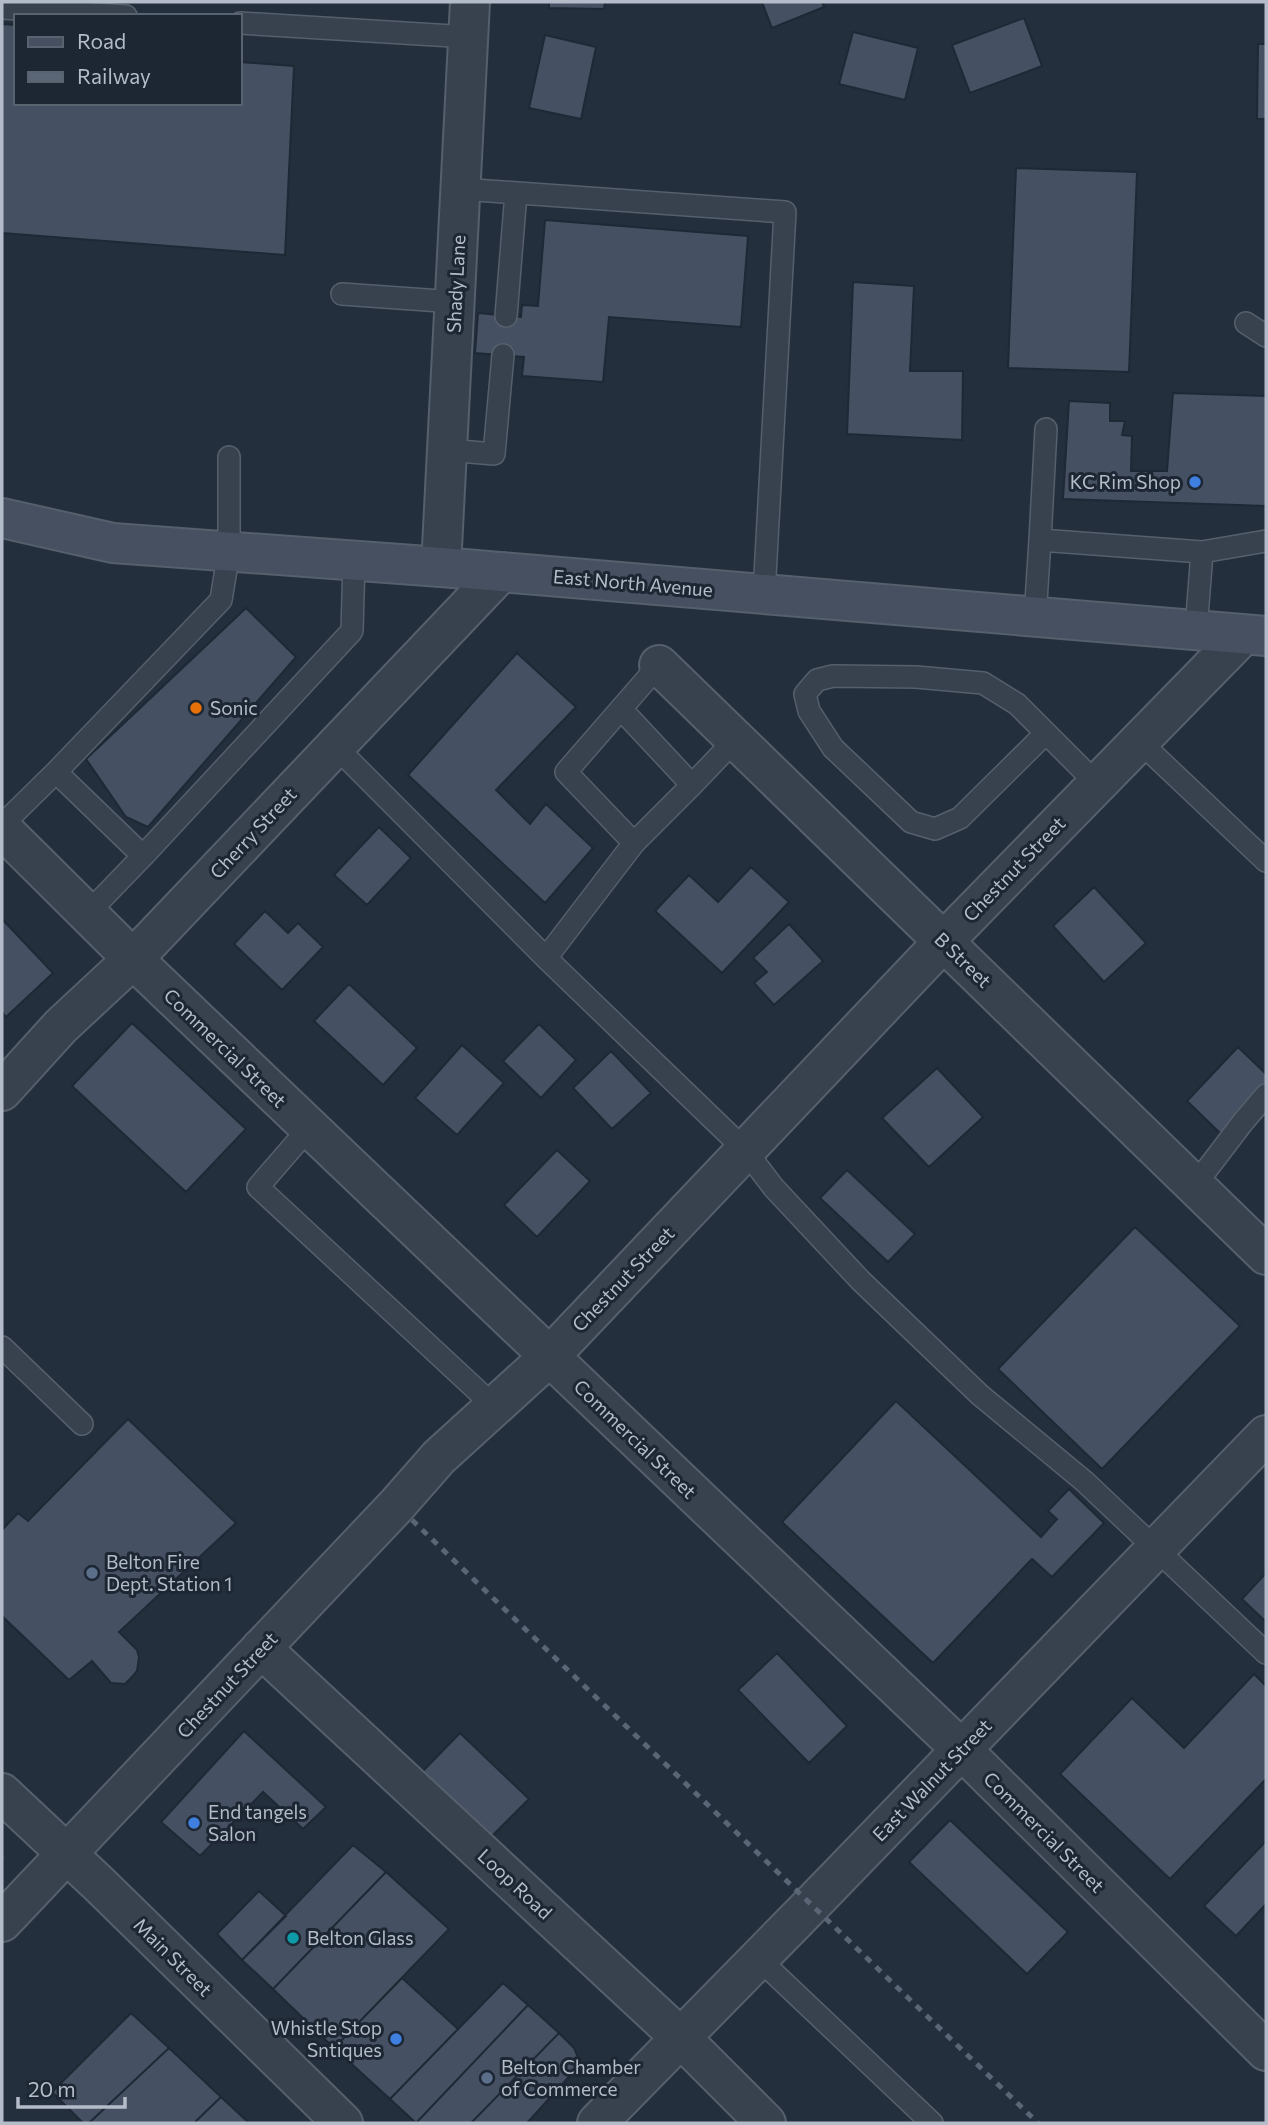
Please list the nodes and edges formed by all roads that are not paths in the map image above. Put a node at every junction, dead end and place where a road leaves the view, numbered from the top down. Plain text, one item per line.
1 (2, 8) edge
2 (95, 14) edge
3 (469, 19) edge
4 (242, 23) edge
5 (461, 189) junction
6 (516, 193) junction
7 (342, 294) dead end
8 (455, 302) junction
9 (506, 316) dead end
10 (1246, 323) dead end
11 (1266, 335) edge
12 (503, 355) dead end
13 (1046, 429) dead end
14 (447, 450) junction
15 (229, 457) dead end
16 (2, 518) edge
17 (1040, 540) junction
18 (1266, 541) edge
19 (229, 551) junction
20 (1202, 552) junction
21 (354, 560) junction
22 (441, 566) junction
23 (501, 572) junction
24 (764, 594) junction
25 (1035, 617) junction
26 (1196, 630) junction
27 (1254, 636) edge
28 (659, 665) joint
29 (621, 709) junction
30 (1046, 733) junction
31 (736, 739) junction
32 (1139, 741) junction
33 (335, 746) junction
34 (56, 772) junction
35 (1097, 784) junction
36 (692, 785) junction
37 (2, 827) edge
38 (634, 843) junction
39 (143, 856) junction
40 (1266, 862) edge
41 (87, 914) junction
42 (944, 941) junction
43 (546, 958) junction
44 (133, 960) junction
45 (2, 1091) edge
46 (1266, 1095) edge
47 (309, 1128) junction
48 (745, 1150) junction
49 (1195, 1185) junction
50 (1266, 1255) edge
51 (2, 1347) edge
52 (549, 1357) junction
53 (495, 1407) junction
54 (82, 1424) dead end
55 (1266, 1435) edge
56 (1157, 1547) junction
57 (261, 1648) junction
58 (1266, 1653) edge
59 (961, 1749) junction
60 (2, 1793) edge
61 (67, 1853) junction
62 (2, 1922) edge
63 (759, 1959) junction
64 (681, 2038) junction
65 (1266, 2051) edge
66 (343, 2123) edge
67 (597, 2123) edge
68 (766, 2123) edge
69 (932, 2123) edge

1 - 2 lane
3 - 4 lane
3 - 5 street, Shady Lane
5 - 6 lane
5 - 8 street, Shady Lane
6 - 9 lane
6 - 24 lane
7 - 8 lane
8 - 14 street, Shady Lane
10 - 11 lane
12 - 14 lane
13 - 17 lane
14 - 22 street, Shady Lane
15 - 19 lane
16 - 19 main road, East North Avenue
17 - 20 lane
17 - 25 lane
18 - 20 lane
19 - 21 main road, East North Avenue
19 - 34 lane
20 - 26 lane
21 - 22 main road, East North Avenue
21 - 39 lane
22 - 23 main road, East North Avenue
23 - 24 main road, East North Avenue
23 - 33 street, Cherry Street
24 - 25 main road, East North Avenue
25 - 26 main road, East North Avenue
26 - 27 main road, East North Avenue
27 - 32 street, Chestnut Street
28 - 29 lane
28 - 31 street, B Street
29 - 36 lane
29 - 38 lane
30 - 30 lane
30 - 35 lane
31 - 36 lane
31 - 42 street, B Street
32 - 35 street, Chestnut Street
32 - 40 lane
33 - 43 lane
33 - 44 street, Cherry Street
34 - 37 lane
34 - 39 lane
35 - 42 street, Chestnut Street
36 - 38 lane
37 - 41 street, Commercial Street
38 - 43 lane
39 - 41 lane
41 - 44 street, Commercial Street
42 - 48 street, Chestnut Street
42 - 49 street, B Street
43 - 48 lane
44 - 45 street, Cherry Street
44 - 47 street, Commercial Street
46 - 49 lane
47 - 52 street, Commercial Street
47 - 53 lane
48 - 52 street, Chestnut Street
48 - 56 lane
49 - 50 street, B Street
51 - 54 lane
52 - 53 street, Chestnut Street
52 - 59 street, Commercial Street
53 - 57 street, Chestnut Street
55 - 56 street, East Walnut Street
56 - 58 lane
56 - 59 street, East Walnut Street
57 - 61 street, Chestnut Street
57 - 64 street, Loop Road
59 - 63 street, East Walnut Street
59 - 65 street, Commercial Street
60 - 61 street, Main Street
61 - 62 street, Chestnut Street
61 - 66 street, Main Street
63 - 64 street, East Walnut Street
63 - 69 lane
64 - 67 street, East Walnut Street
64 - 68 street, Loop Road

